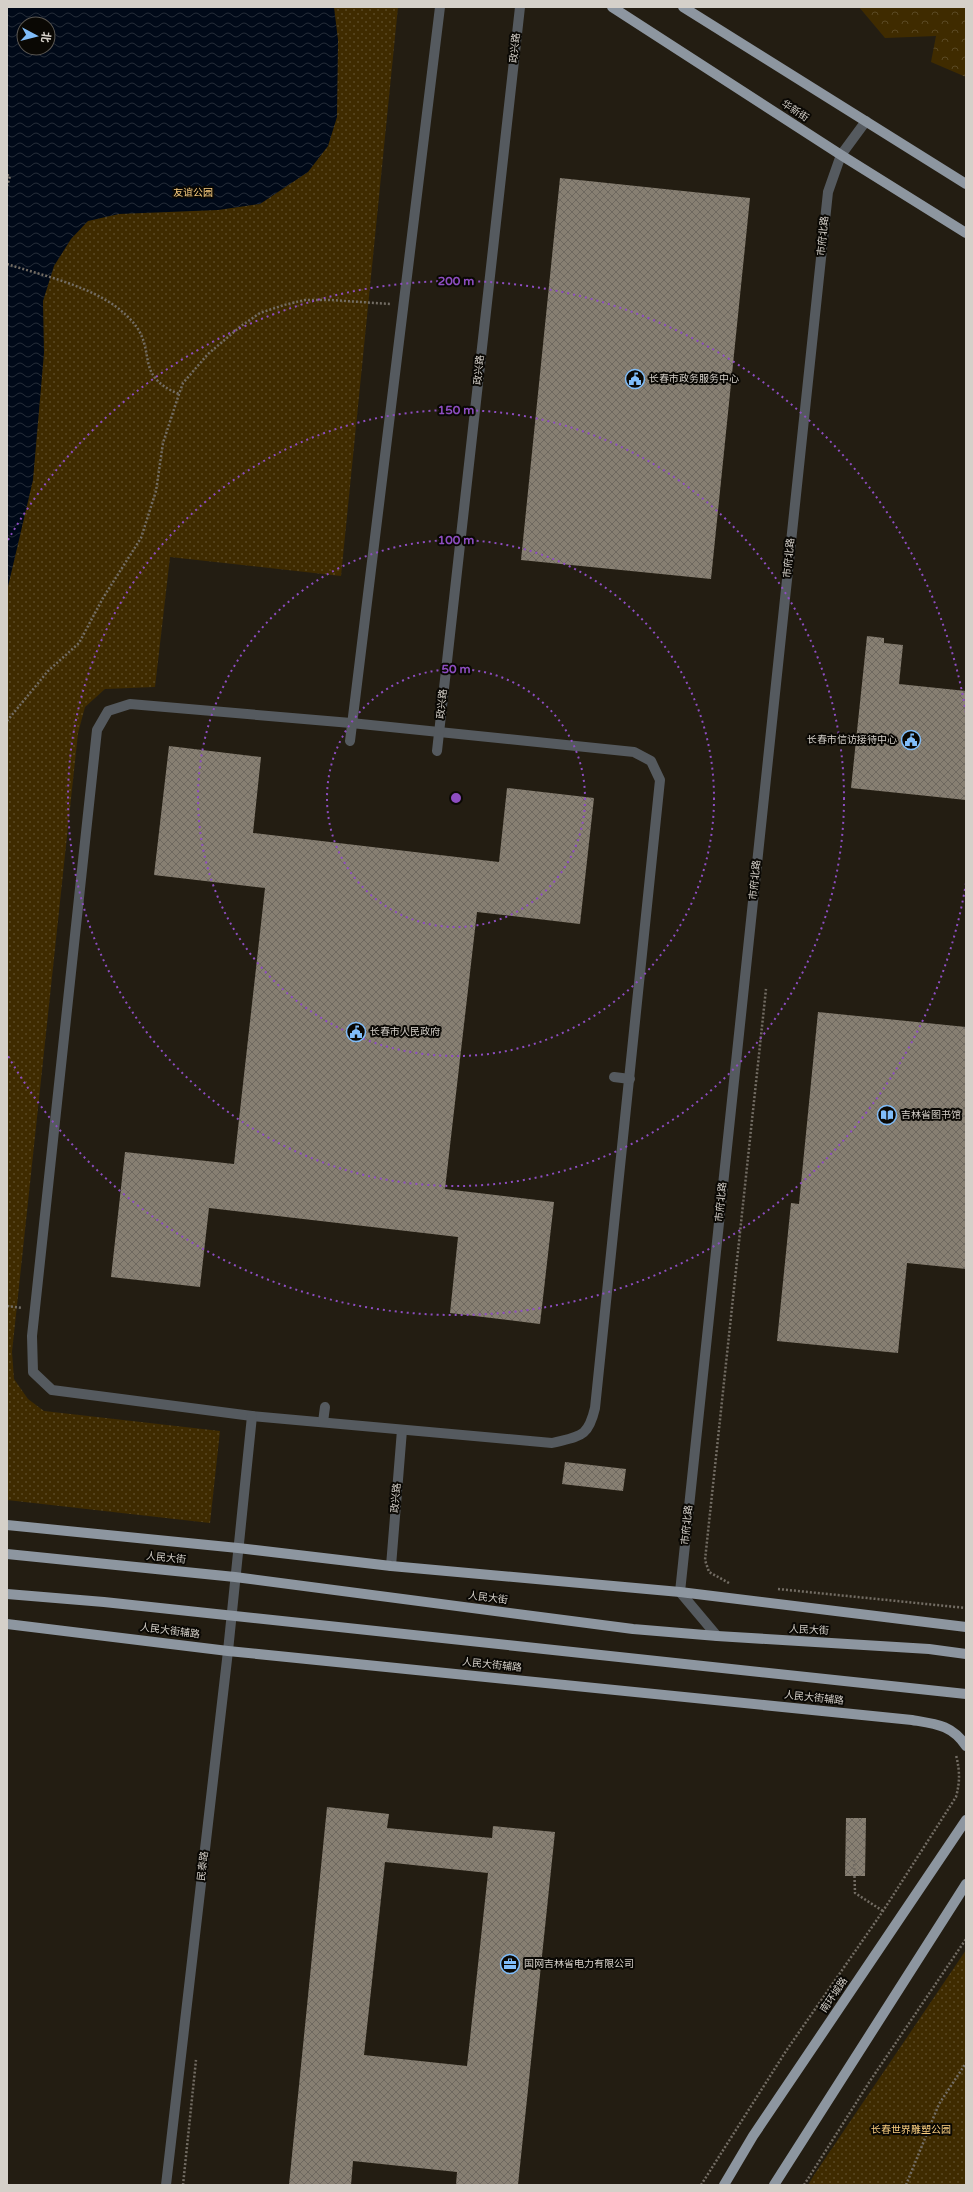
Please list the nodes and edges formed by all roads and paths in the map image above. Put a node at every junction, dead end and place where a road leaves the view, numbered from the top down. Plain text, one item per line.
1 (440, 7) edge
2 (520, 7) edge
3 (612, 7) edge
4 (683, 7) edge
5 (866, 121) junction
6 (841, 155) junction
7 (7, 175) edge
8 (966, 184) edge
9 (7, 186) edge
10 (966, 233) edge
11 (7, 264) edge
12 (402, 306) junction
13 (179, 394) junction
14 (7, 721) edge
15 (351, 723) junction
16 (439, 733) junction
17 (350, 741) dead end
18 (437, 751) dead end
19 (766, 989) dead end
20 (614, 1077) dead end
21 (630, 1079) junction
22 (325, 1407) dead end
23 (252, 1416) junction
24 (323, 1422) junction
25 (402, 1430) junction
26 (7, 1525) edge
27 (238, 1548) junction
28 (7, 1554) edge
29 (391, 1566) junction
30 (235, 1577) junction
31 (737, 1584) dead end
32 (776, 1588) dead end
33 (680, 1592) junction
34 (7, 1594) edge
35 (966, 1608) edge
36 (232, 1616) junction
37 (7, 1624) edge
38 (966, 1627) edge
39 (717, 1636) junction
40 (228, 1650) junction
41 (966, 1654) edge
42 (966, 1694) edge
43 (966, 1746) edge
44 (953, 1751) dead end
45 (966, 1820) edge
46 (854, 1860) dead end
47 (966, 1884) edge
48 (883, 1911) junction
49 (966, 1939) edge
50 (197, 2053) dead end
51 (966, 2063) edge
52 (166, 2185) edge
53 (183, 2185) edge
54 (701, 2185) edge
55 (724, 2185) edge
56 (774, 2185) edge
57 (804, 2185) edge
58 (906, 2185) edge

1 - 12 street
2 - 16 street, 政兴路
3 - 6 main road, 华新街
4 - 5 main road
5 - 6 street, 市府北路
5 - 8 main road
6 - 10 main road, 华新街
6 - 33 street, 市府北路
7 - 9 path
11 - 13 path
12 - 13 path
12 - 15 street
13 - 14 path
15 - 16 street
15 - 17 street
15 - 23 street
16 - 18 street, 政兴路
16 - 21 street
19 - 31 path
20 - 21 street
21 - 25 street
22 - 24 street
23 - 24 street
23 - 27 street
24 - 25 street
25 - 29 street, 政兴路
26 - 27 main road
27 - 29 main road
27 - 30 street, 民泰路
28 - 30 main road, 人民大街
29 - 33 main road
30 - 36 street, 民泰路
30 - 39 main road, 人民大街
32 - 35 path
33 - 38 main road
33 - 39 street
34 - 36 main road
36 - 40 street, 民泰路
36 - 42 main road
37 - 40 main road, 人民大街辅路
39 - 41 main road, 人民大街
40 - 43 main road, 人民大街辅路
40 - 52 street, 民泰路
44 - 48 path
45 - 55 main road, 南环城路
46 - 48 path
47 - 56 main road
48 - 54 path
49 - 57 path
50 - 53 path
51 - 58 path

